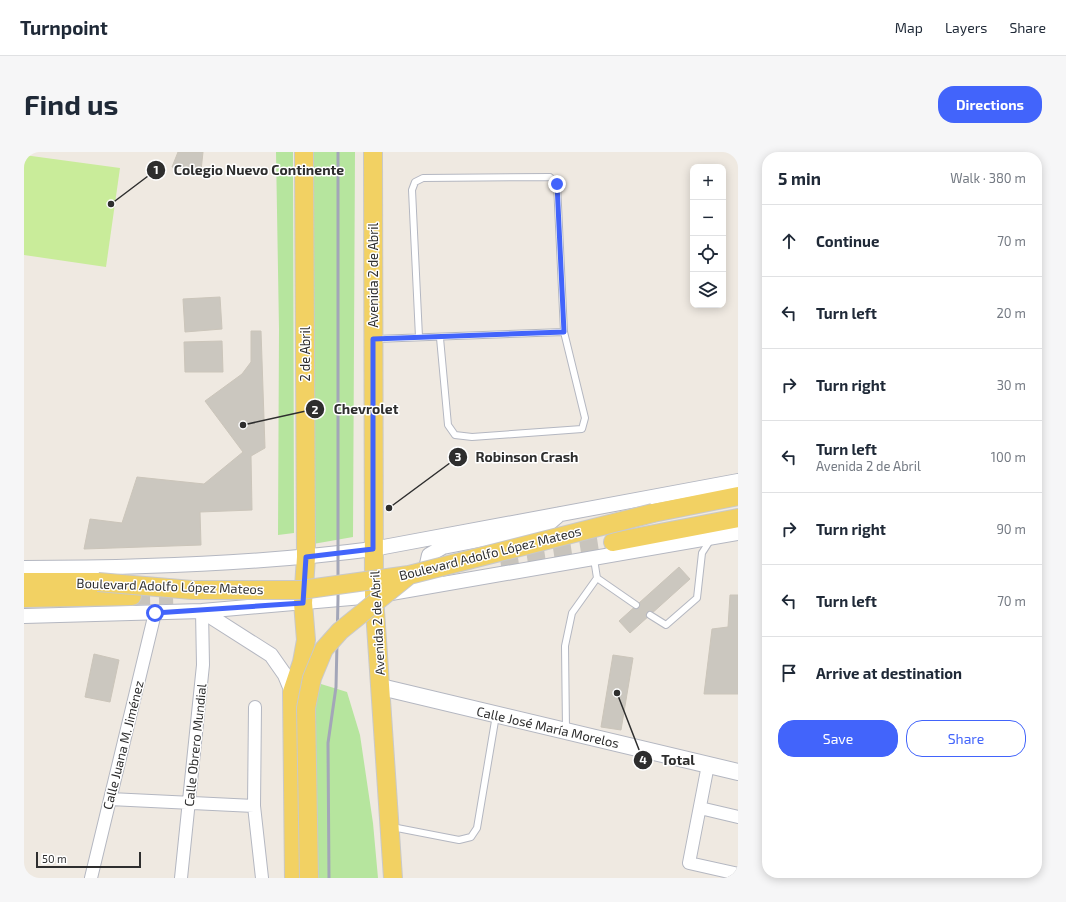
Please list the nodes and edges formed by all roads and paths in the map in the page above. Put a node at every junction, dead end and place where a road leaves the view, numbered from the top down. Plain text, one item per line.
1 (304, 152) edge
2 (373, 152) edge
3 (564, 332) junction
4 (419, 337) junction
5 (440, 338) junction
6 (373, 339) junction
7 (738, 481) edge
8 (738, 496) edge
9 (560, 514) junction
10 (738, 518) edge
11 (738, 533) edge
12 (711, 538) junction
13 (613, 542) tunnel mouth
14 (373, 549) junction
15 (306, 557) junction
16 (594, 559) junction
17 (24, 568) edge
18 (409, 575) junction
19 (490, 576) junction
20 (597, 578) junction
21 (24, 582) edge
22 (132, 596) tunnel mouth
23 (374, 596) junction
24 (24, 598) edge
25 (303, 603) junction
26 (636, 605) dead end
27 (202, 611) junction
28 (155, 613) junction
29 (650, 614) dead end
30 (24, 616) edge
31 (381, 687) junction
32 (292, 692) junction
33 (255, 707) dead end
34 (496, 715) junction
35 (566, 731) junction
36 (708, 765) junction
37 (738, 772) edge
38 (110, 799) junction
39 (189, 803) junction
40 (254, 806) junction
41 (700, 808) junction
42 (738, 817) edge
43 (390, 827) junction
44 (738, 874) edge
45 (92, 878) edge
46 (181, 878) edge
47 (262, 878) edge
48 (294, 878) edge
49 (309, 878) edge
50 (392, 878) edge

1 - 15 main road, 2 de Abril
2 - 6 main road, Avenida 2 de Abril
3 - 4 lane
3 - 5 lane
3 - 5 lane
4 - 5 lane
4 - 6 lane
6 - 14 main road, Avenida 2 de Abril
7 - 9 street, Boulevard Adolfo López Mateos
8 - 18 main road, Boulevard Adolfo López Mateos, bridge
9 - 14 street, Boulevard Adolfo López Mateos
9 - 19 street
10 - 13 main road
11 - 12 street, Boulevard Adolfo López Mateos
12 - 16 street, Boulevard Adolfo López Mateos
12 - 29 lane
14 - 15 street, Boulevard Adolfo López Mateos
14 - 23 main road, Avenida 2 de Abril
15 - 17 street, Boulevard Adolfo López Mateos
15 - 25 main road, 2 de Abril
16 - 19 street, Boulevard Adolfo López Mateos
16 - 20 lane
18 - 21 main road, Boulevard Adolfo López Mateos, bridge
18 - 49 main road, bridge
19 - 23 street, Boulevard Adolfo López Mateos
20 - 26 lane
20 - 35 lane
22 - 24 main road, Boulevard Adolfo López Mateos
23 - 25 street, Boulevard Adolfo López Mateos
23 - 31 main road, Avenida 2 de Abril
25 - 27 street, Boulevard Adolfo López Mateos
25 - 32 main road, 2 de Abril
27 - 28 street, Boulevard Adolfo López Mateos
27 - 32 street
27 - 39 street, Calle Obrero Mundial
28 - 30 street, Boulevard Adolfo López Mateos
28 - 38 street, Calle Juana M. Jiménez
31 - 34 main road, Calle José María Morelos
31 - 43 main road, Avenida 2 de Abril
32 - 48 main road, 2 de Abril
33 - 40 street
34 - 35 main road, Calle José María Morelos
34 - 43 lane
35 - 36 main road, Calle José María Morelos
36 - 37 main road, Calle José María Morelos
36 - 41 street
38 - 39 street
38 - 45 street, Calle Juana M. Jiménez
39 - 40 street
39 - 46 street, Calle Obrero Mundial
40 - 47 street
41 - 42 street
41 - 44 street
43 - 50 main road, Avenida 2 de Abril

